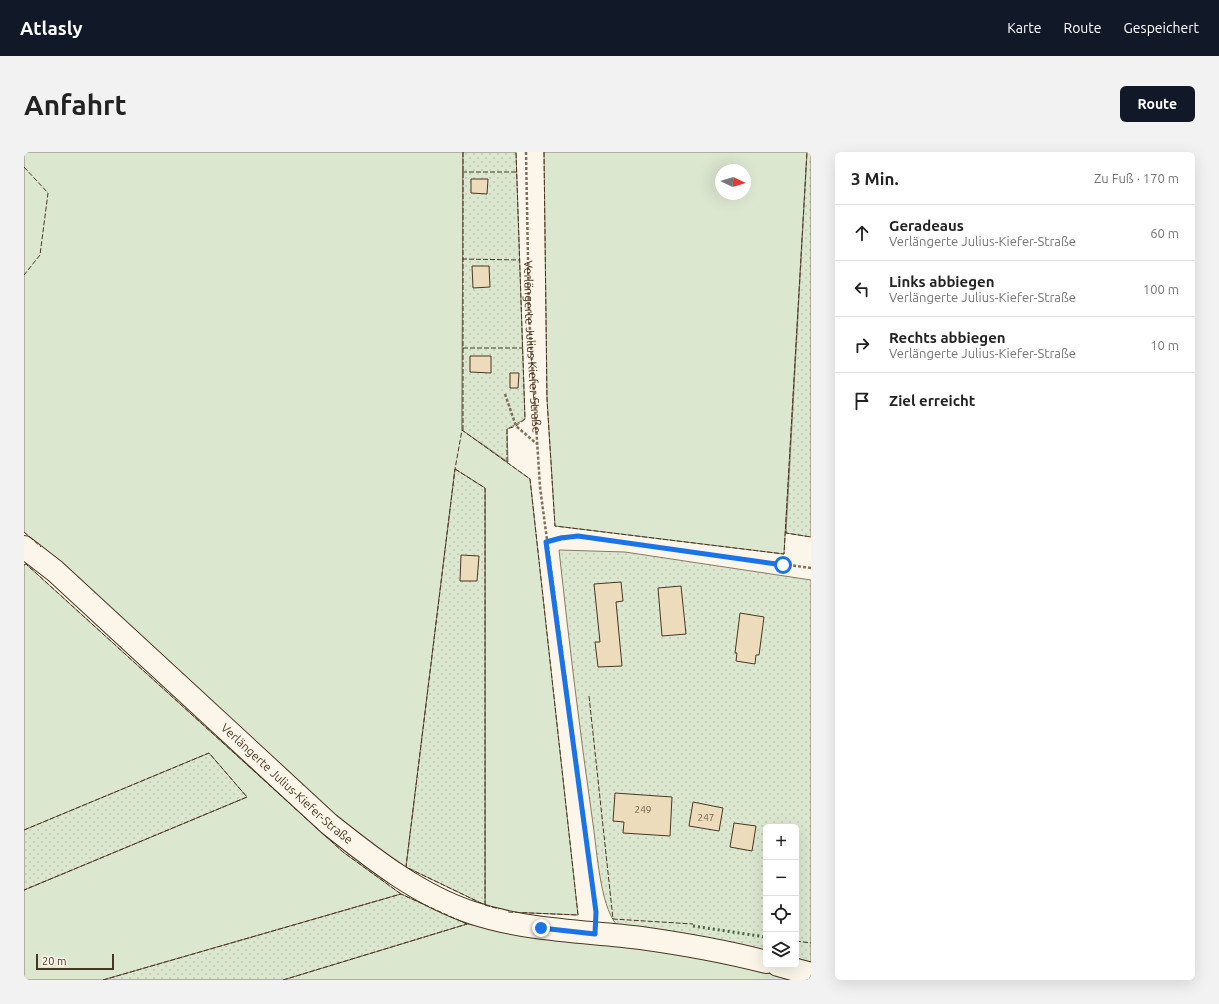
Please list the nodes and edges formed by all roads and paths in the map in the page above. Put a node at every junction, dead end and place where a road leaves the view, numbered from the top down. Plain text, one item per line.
1 (526, 152) edge
2 (505, 394) dead end
3 (537, 445) junction
4 (546, 542) junction
5 (24, 547) edge
6 (811, 568) edge
7 (595, 934) junction
8 (763, 961) edge
9 (789, 968) edge
10 (811, 974) edge

1 - 3 path, Verlängerte Julius-Kiefer-Straße
2 - 3 path
3 - 4 path, Verlängerte Julius-Kiefer-Straße
4 - 6 path
4 - 7 path, Verlängerte Julius-Kiefer-Straße
5 - 7 street, Verlängerte Julius-Kiefer-Straße
7 - 8 street, Verlängerte Julius-Kiefer-Straße
9 - 10 street

